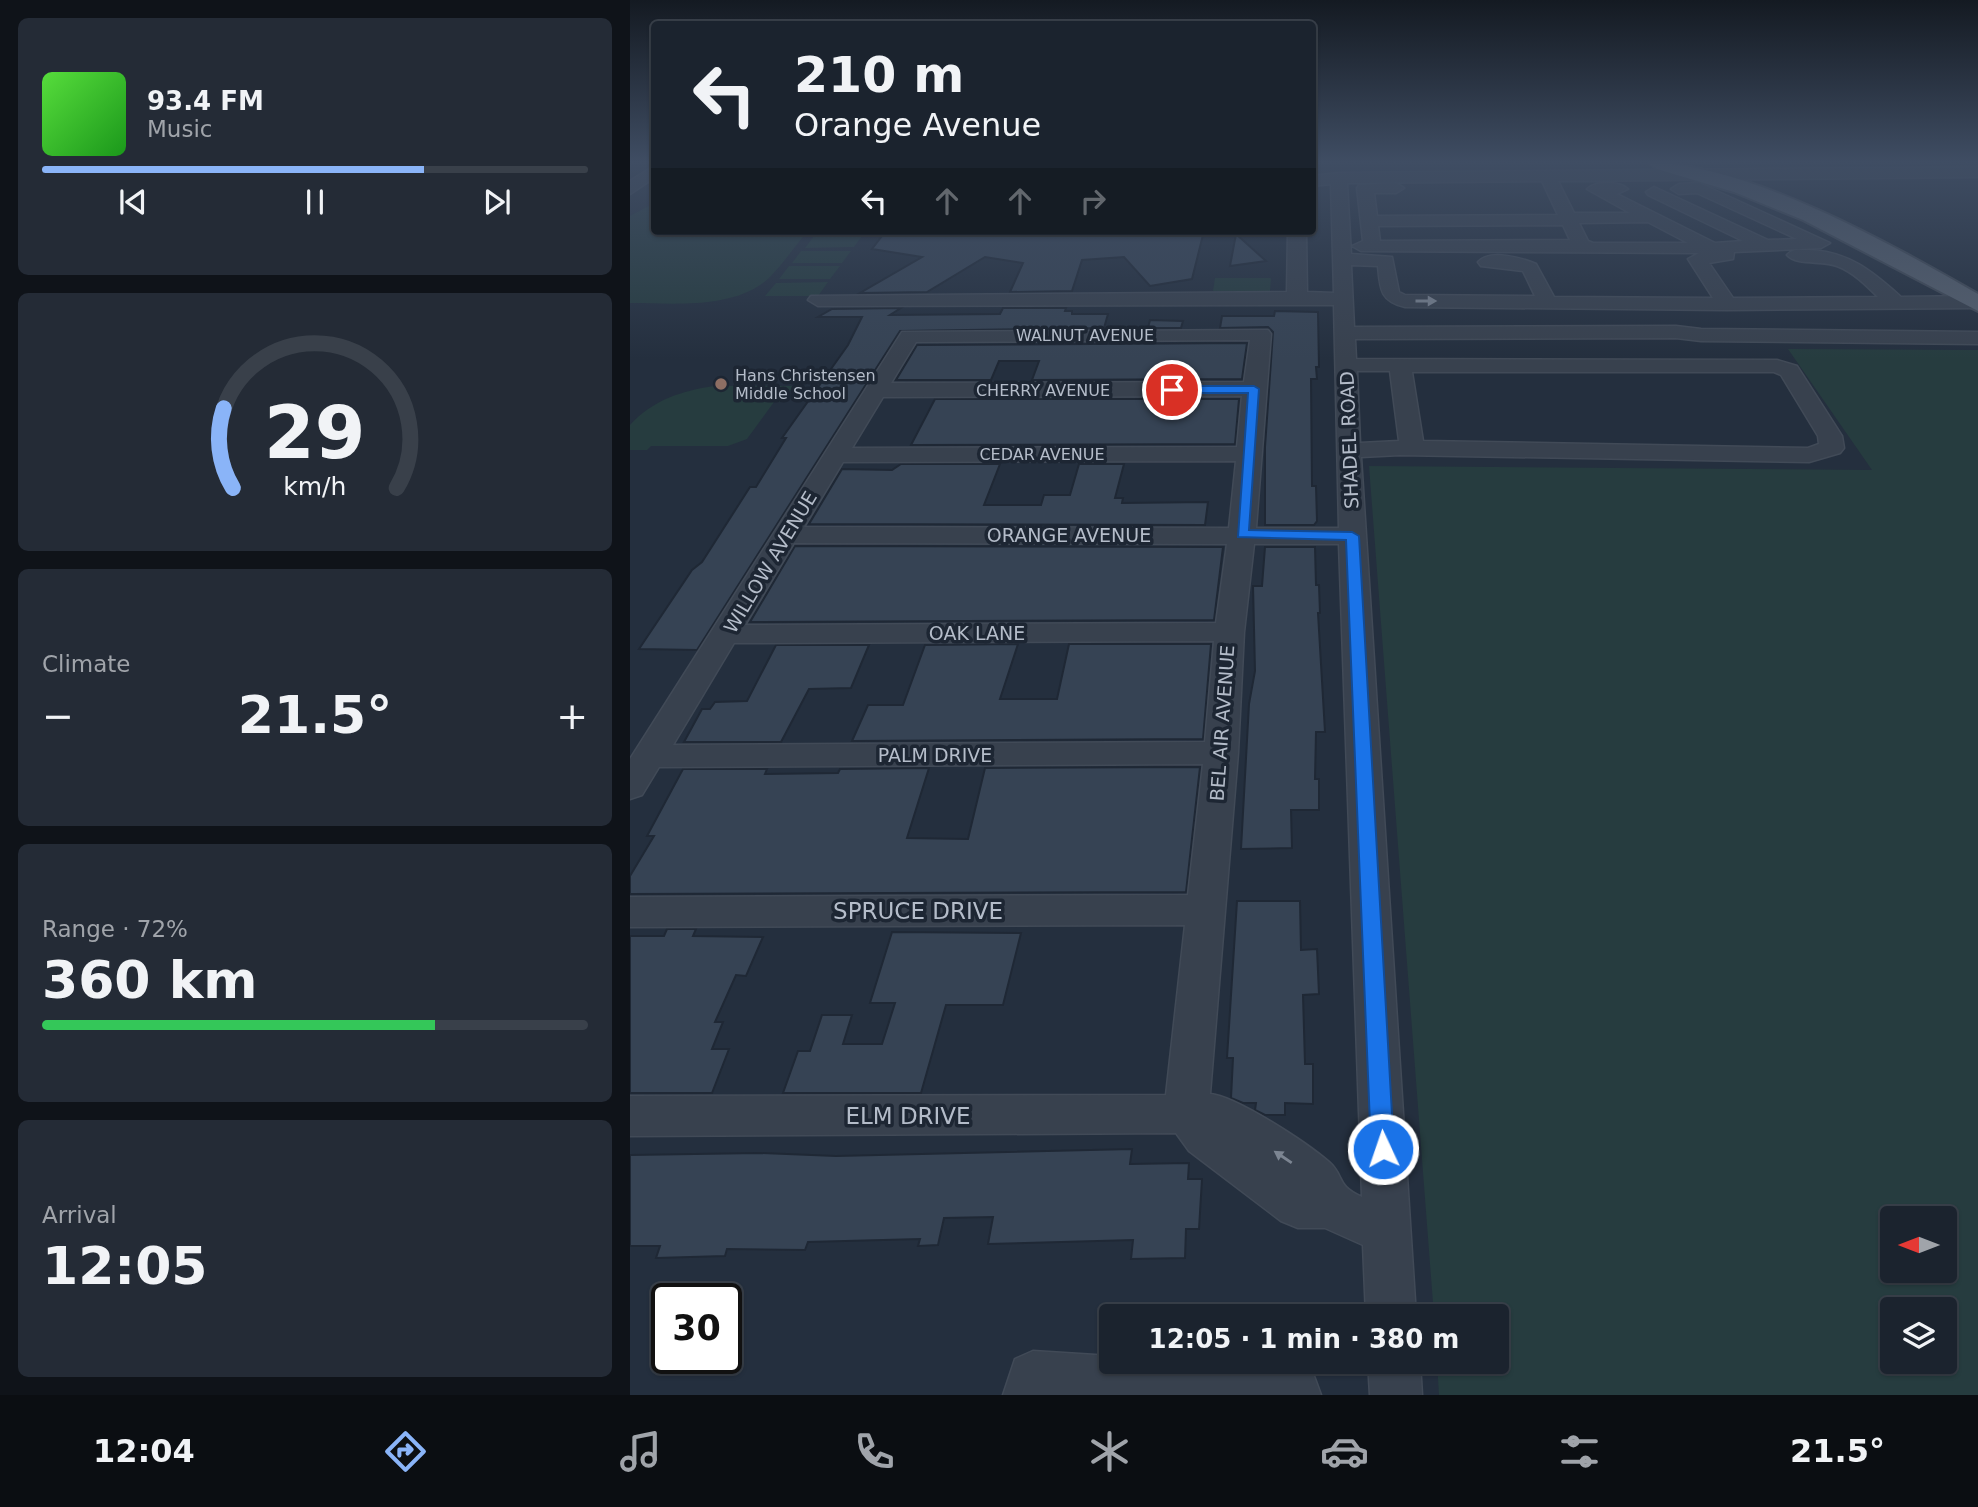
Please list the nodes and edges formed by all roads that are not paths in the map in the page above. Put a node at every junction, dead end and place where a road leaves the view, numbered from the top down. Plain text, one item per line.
1 (1346, 228) edge
2 (1359, 228) edge
3 (1576, 228) edge
4 (1637, 228) edge
5 (1670, 228) edge
6 (1729, 228) edge
7 (1788, 228) edge
8 (1830, 228) edge
9 (1286, 235) edge
10 (1297, 235) edge
11 (1693, 239) junction
12 (1767, 246) junction
13 (1705, 253) junction
14 (1386, 261) junction
15 (1388, 281) junction
16 (1413, 281) dead end
17 (1486, 281) dead end
18 (1536, 282) junction
19 (1297, 288) junction
20 (1344, 299) junction
21 (818, 300) dead end
22 (1547, 302) junction
23 (1896, 303) junction
24 (1976, 303) edge
25 (1727, 304) junction
26 (1261, 334) joint
27 (909, 336) joint
28 (1978, 338) edge
29 (1346, 349) junction
30 (1400, 366) junction
31 (1254, 389) junction
32 (875, 390) junction
33 (1412, 449) junction
34 (1349, 450) junction
35 (1248, 454) junction
36 (835, 455) junction
37 (1242, 534) junction
38 (786, 535) junction
39 (1352, 536) junction
40 (1229, 632) junction
41 (726, 634) junction
42 (1221, 754) junction
43 (649, 756) junction
44 (630, 787) edge
45 (1206, 910) junction
46 (630, 912) edge
47 (1186, 1112) junction
48 (630, 1116) edge
49 (1387, 1232) junction
50 (1390, 1304) edge
51 (1394, 1374) edge
52 (1029, 1395) edge
53 (1295, 1395) edge
54 (1395, 1395) edge

1 - 20 street, SHADEL ROAD
2 - 14 street
3 - 13 street
4 - 11 street
5 - 11 street
6 - 12 street
7 - 12 street
8 - 24 main road
9 - 19 street
10 - 19 street
11 - 13 street
12 - 13 street
13 - 23 street
13 - 25 street
14 - 15 street
14 - 18 street
15 - 16 street
15 -> 22 street
17 - 18 street
18 - 22 street
19 - 20 street
19 - 21 street
20 - 29 street, SHADEL ROAD
22 - 25 street
23 - 24 street
23 - 25 street
26 - 27 street, WALNUT AVENUE
26 - 31 street, BEL AIR AVENUE
27 - 32 street, WILLOW AVENUE
28 - 29 street
29 - 30 street
29 - 34 street, SHADEL ROAD
30 - 33 street
30 - 33 street
31 - 32 street, CHERRY AVENUE
31 - 35 street, BEL AIR AVENUE
32 - 36 street, WILLOW AVENUE
33 - 34 street
34 - 39 street, SHADEL ROAD
35 - 36 street, CEDAR AVENUE
35 - 37 street, BEL AIR AVENUE
36 - 38 street, WILLOW AVENUE
37 - 38 street, ORANGE AVENUE
37 - 39 street, ORANGE AVENUE
37 - 40 street, BEL AIR AVENUE
38 - 41 street, WILLOW AVENUE
39 - 49 street, SHADEL ROAD
40 - 41 street, OAK LANE
40 - 42 street, BEL AIR AVENUE
41 - 43 street, WILLOW AVENUE
42 - 43 street, PALM DRIVE
42 - 45 street, BEL AIR AVENUE
43 - 44 street, WILLOW AVENUE
45 - 46 street, SPRUCE DRIVE
45 - 47 street, BEL AIR AVENUE
47 - 48 street, ELM DRIVE
47 - 49 street
49 - 50 street, SHADEL ROAD
51 - 54 street
52 - 53 street

